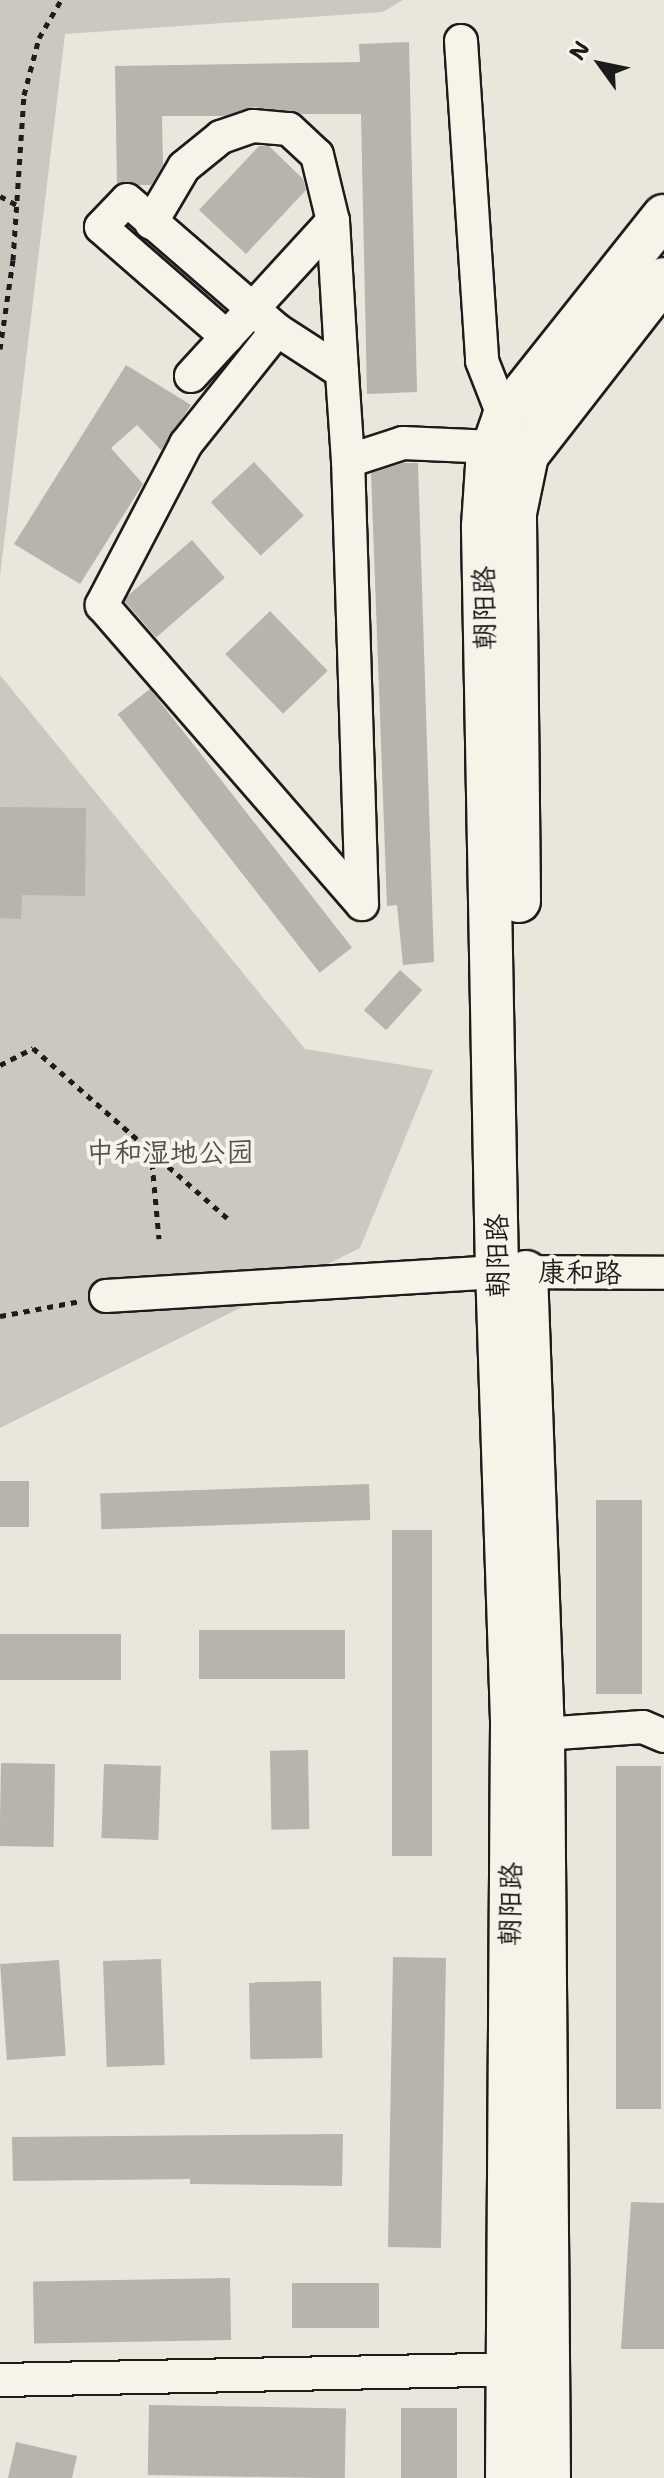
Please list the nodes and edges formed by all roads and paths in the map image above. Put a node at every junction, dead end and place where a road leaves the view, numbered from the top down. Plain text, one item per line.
1 (61, 0) edge
2 (461, 41) dead end
3 (0, 196) edge
4 (18, 205) junction
5 (664, 216) edge
6 (333, 221) junction
7 (151, 223) junction
8 (664, 279) edge
9 (252, 309) junction
10 (277, 330) junction
11 (227, 337) junction
12 (0, 349) edge
13 (342, 372) junction
14 (191, 376) dead end
15 (499, 432) junction
16 (348, 461) junction
17 (0, 1065) edge
18 (151, 1150) junction
19 (228, 1219) dead end
20 (159, 1239) dead end
21 (511, 1272) junction
22 (664, 1273) edge
23 (106, 1296) joint
24 (0, 1316) edge
25 (543, 1734) junction
26 (664, 1736) edge
27 (549, 2369) junction
28 (506, 2370) junction
29 (0, 2380) edge
30 (507, 2478) edge
31 (549, 2478) edge

1 - 4 path
2 - 15 street, 朝阳路
3 - 4 path
4 - 12 path
5 - 15 main road
6 - 7 street
6 - 9 street
6 - 13 street
7 - 9 street
7 - 11 street
8 - 21 main road, 朝阳路
9 - 10 street
9 - 11 street
10 - 13 street
10 - 16 street
11 - 14 street
13 - 16 street
15 - 16 street
15 - 21 main road, 朝阳路
17 - 18 path
18 - 19 path
18 - 20 path
21 - 22 street, 康和路
21 - 23 street, 康和路
21 - 25 main road, 朝阳路
21 - 28 main road, 朝阳路
23 - 24 path
25 - 26 street
25 - 27 main road, 朝阳路
27 - 28 street
27 - 31 main road, 朝阳路
28 - 29 street
28 - 30 main road, 朝阳路

